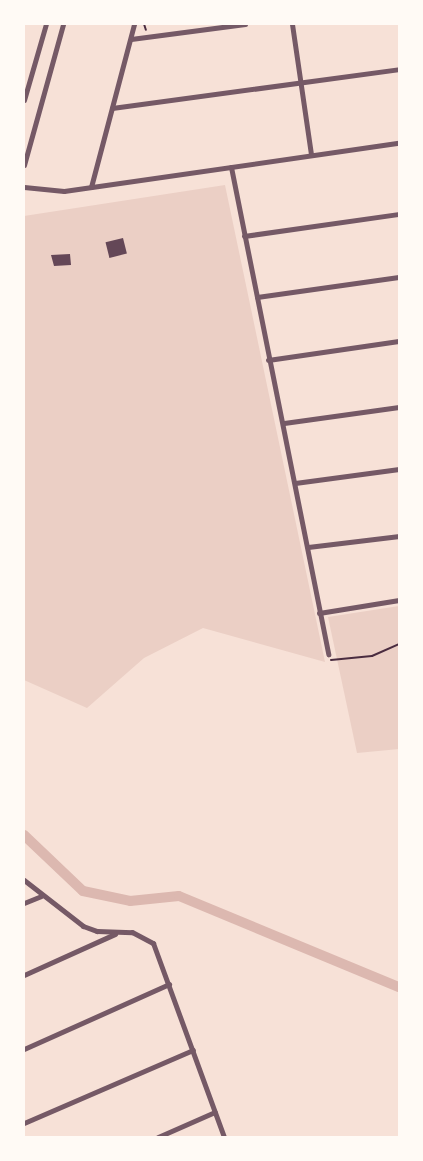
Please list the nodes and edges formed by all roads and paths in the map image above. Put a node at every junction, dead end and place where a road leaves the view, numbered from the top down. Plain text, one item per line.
1 (46, 24) edge
2 (63, 24) edge
3 (134, 24) edge
4 (245, 24) edge
5 (292, 24) edge
6 (131, 39) junction
7 (399, 70) edge
8 (300, 83) junction
9 (25, 91) edge
10 (24, 100) edge
11 (112, 108) junction
12 (399, 143) edge
13 (311, 155) junction
14 (24, 165) edge
15 (231, 167) junction
16 (24, 187) edge
17 (91, 187) junction
18 (399, 214) edge
19 (244, 236) junction
20 (399, 277) edge
21 (257, 297) junction
22 (399, 341) edge
23 (268, 360) junction
24 (399, 407) edge
25 (284, 423) junction
26 (399, 469) edge
27 (295, 483) junction
28 (399, 536) edge
29 (308, 548) junction
30 (399, 600) edge
31 (319, 613) junction
32 (399, 644) edge
33 (328, 654) joint
34 (24, 880) edge
35 (41, 896) junction
36 (24, 904) edge
37 (116, 934) junction
38 (24, 974) edge
39 (168, 984) junction
40 (24, 1049) edge
41 (193, 1050) junction
42 (215, 1112) junction
43 (24, 1123) edge
44 (158, 1137) edge
45 (224, 1137) edge

1 - 9 street
2 - 14 street
3 - 6 street
4 - 6 street
5 - 8 street
6 - 11 street
7 - 8 street
8 - 11 street
8 - 13 street
9 - 10 street
11 - 17 street
12 - 13 street
13 - 15 street
15 - 17 street
15 - 19 street
16 - 17 street
18 - 19 street
19 - 21 street
20 - 21 street
21 - 23 street
22 - 23 street
23 - 25 street
24 - 25 street
25 - 27 street
26 - 27 street
27 - 29 street
28 - 29 street
29 - 31 street
30 - 31 street
31 - 33 street
32 - 33 path
34 - 35 street
35 - 36 street
35 - 37 street
37 - 38 street
37 - 39 street
39 - 40 street
39 - 41 street
41 - 42 street
41 - 43 street
42 - 44 street
42 - 45 street

